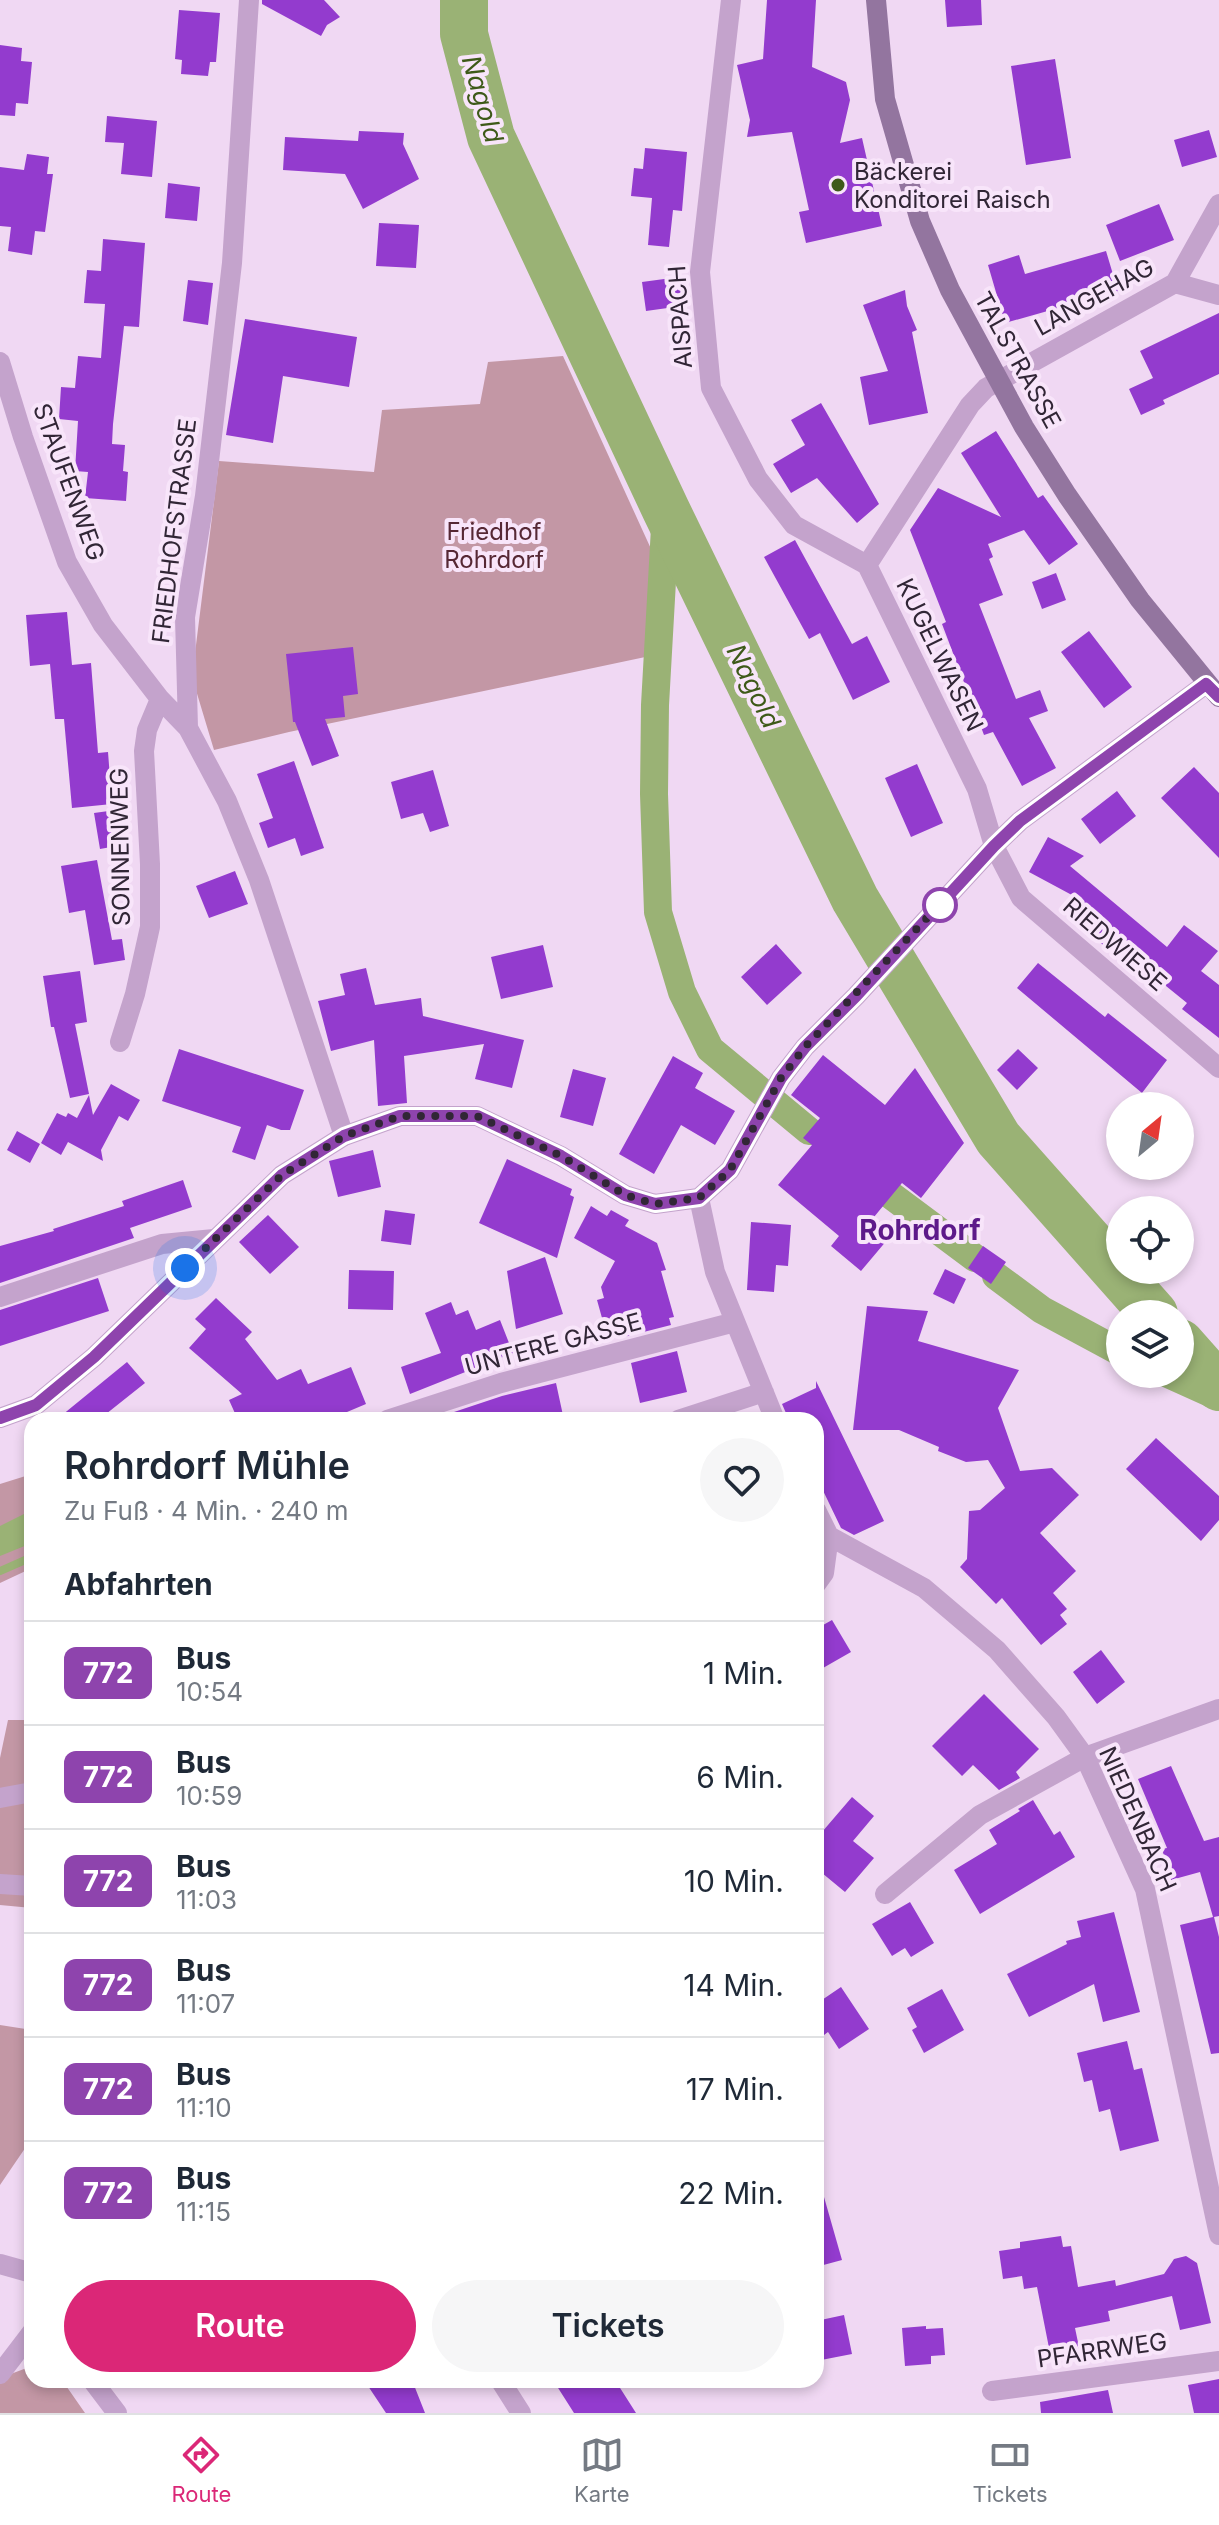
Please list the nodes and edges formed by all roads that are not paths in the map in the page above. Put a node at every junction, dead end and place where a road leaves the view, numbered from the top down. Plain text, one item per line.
1 (249, 0) edge
2 (731, 0) edge
3 (876, 0) edge
4 (1219, 204) edge
5 (1175, 283) junction
6 (1219, 295) edge
7 (0, 362) edge
8 (999, 381) junction
9 (867, 565) junction
10 (1213, 690) edge
11 (160, 699) junction
12 (188, 728) junction
13 (994, 846) junction
14 (120, 1042) dead end
15 (1219, 1068) edge
16 (344, 1136) junction
17 (699, 1198) junction
18 (214, 1239) junction
19 (0, 1297) edge
20 (735, 1322) junction
21 (764, 1392) junction
22 (412, 1412) edge
23 (703, 1412) edge
24 (772, 1412) edge
25 (0, 1418) edge
26 (824, 1526) edge
27 (829, 1536) junction
28 (824, 1573) edge
29 (1219, 1709) edge
30 (1085, 1757) junction
31 (24, 1794) edge
32 (0, 1798) edge
33 (0, 1884) edge
34 (24, 1886) edge
35 (885, 1894) dead end
36 (1219, 2235) edge
37 (0, 2264) edge
38 (24, 2271) edge
39 (24, 2342) edge
40 (1219, 2361) edge
41 (0, 2374) edge
42 (98, 2388) edge
43 (505, 2388) edge
44 (992, 2391) dead end
45 (117, 2413) edge
46 (521, 2413) edge

1 - 12 street, FRIEDHOFSTRASSE
2 - 9 street, AISPACH
3 - 8 main road, TALSTRASSE
4 - 5 street
5 - 6 street, LANGEHAG
5 - 8 street, LANGEHAG
7 - 11 street, STAUFENWEG
8 - 9 street, KUGELWASEN
8 - 10 main road, TALSTRASSE
9 - 13 street, KUGELWASEN
10 - 13 street
11 - 12 street, STAUFENWEG
11 - 14 street, SONNENWEG
12 - 16 street, FRIEDHOFSTRASSE
13 - 15 street, RIEDWIESE
13 - 17 street
16 - 17 street
16 - 18 street
17 - 20 street
18 - 19 street
18 - 25 street
20 - 21 street
20 - 22 street, UNTERE GASSE
21 - 23 street
21 - 24 street
26 - 27 street
27 - 28 street
27 - 30 street, NIEDENBACH
29 - 30 street
30 - 35 street
30 - 36 street, NIEDENBACH
31 - 32 street
33 - 34 street
37 - 38 street
39 - 41 street
40 - 44 street, PFARRWEG
42 - 45 street
43 - 46 street

